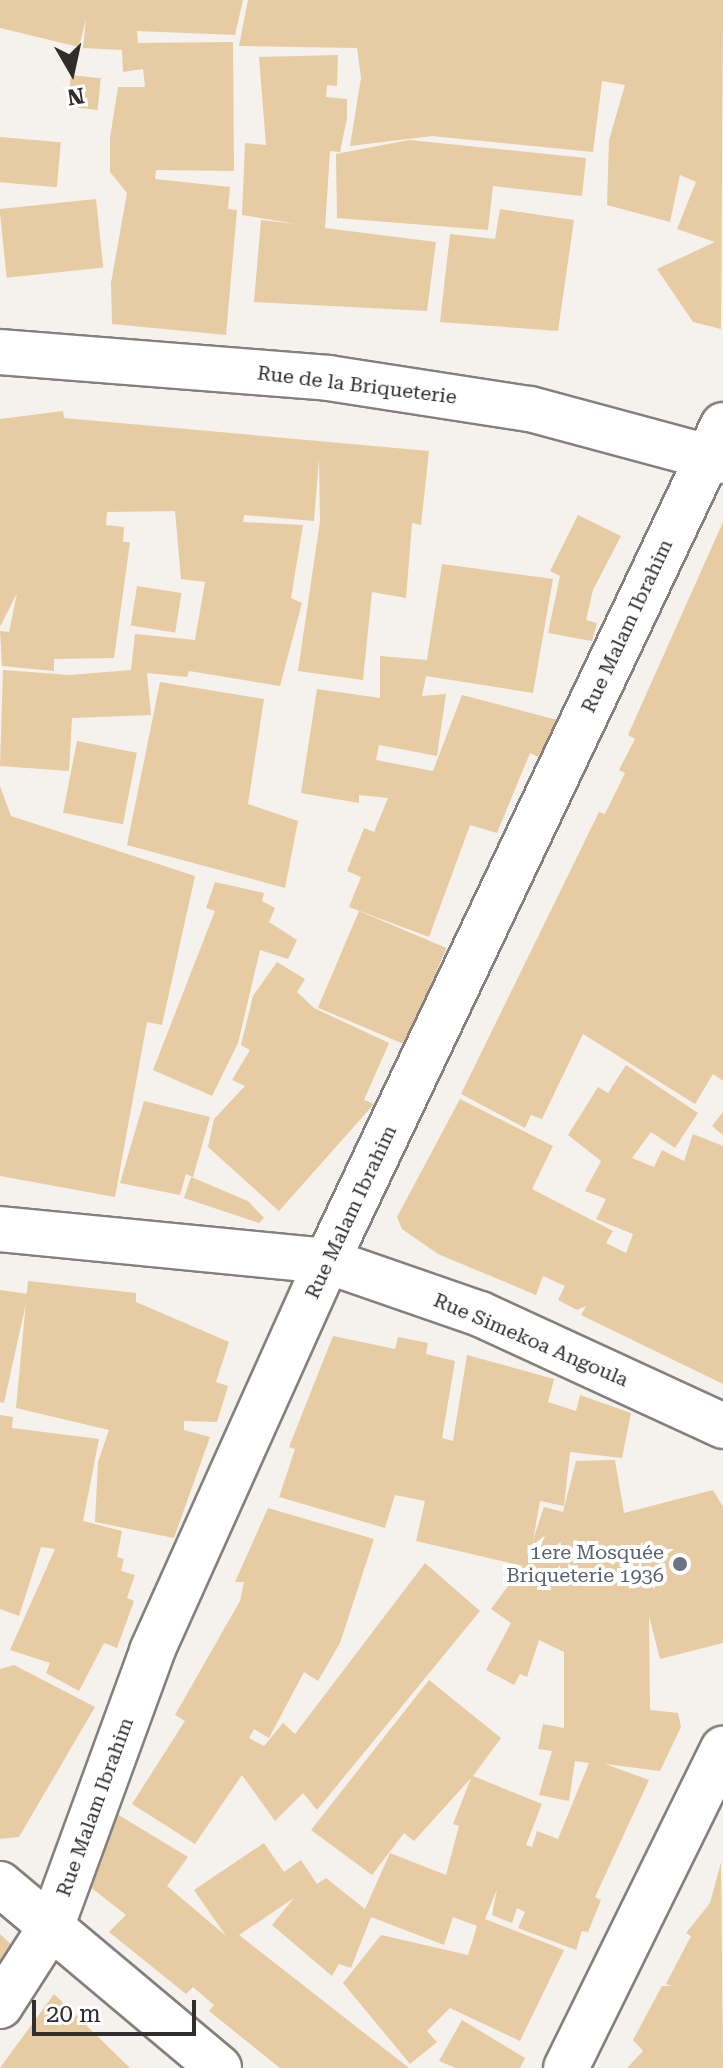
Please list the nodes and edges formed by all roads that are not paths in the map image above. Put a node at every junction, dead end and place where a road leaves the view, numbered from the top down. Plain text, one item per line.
1 (0, 352) edge
2 (718, 446) edge
3 (0, 1229) edge
4 (327, 1261) junction
5 (723, 1426) edge
6 (723, 1749) edge
7 (0, 1884) edge
8 (52, 1925) junction
9 (0, 2006) edge
10 (219, 2068) edge
11 (566, 2068) edge

1 - 2 street, Rue de la Briqueterie
2 - 4 street, Rue Malam Ibrahim
3 - 4 street, Rue Simekoa Angoula
4 - 5 street, Rue Simekoa Angoula
4 - 8 street, Rue Malam Ibrahim
6 - 11 street
7 - 8 street
8 - 9 street, Rue Malam Ibrahim
8 - 10 street

